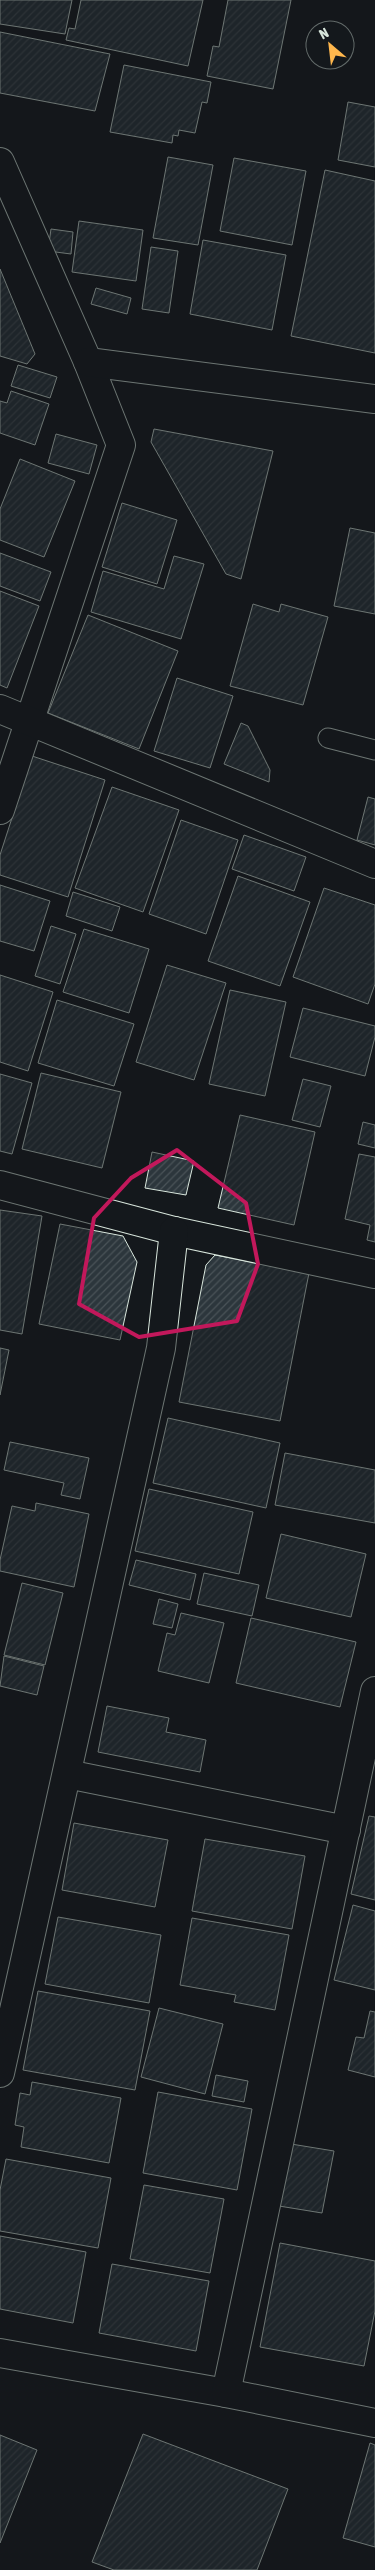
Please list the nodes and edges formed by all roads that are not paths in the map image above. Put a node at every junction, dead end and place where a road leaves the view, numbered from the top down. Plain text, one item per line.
1 (0, 162) edge
2 (88, 362) junction
3 (375, 399) edge
4 (0, 709) edge
5 (29, 720) junction
6 (328, 738) dead end
7 (375, 750) edge
8 (0, 810) edge
9 (375, 864) edge
10 (0, 1184) edge
11 (174, 1231) junction
12 (375, 1274) edge
13 (375, 1691) edge
14 (67, 1774) junction
15 (346, 1830) junction
16 (12, 1974) edge
17 (0, 2073) edge
18 (0, 2353) edge
19 (226, 2393) junction
20 (375, 2423) edge

1 - 2 street
2 - 3 street
2 - 5 street
4 - 5 street
5 - 8 street
5 - 9 street
6 - 7 lane
10 - 11 street
11 - 12 street
11 - 14 street
13 - 15 street
14 - 15 street
14 - 16 street
15 - 19 street
16 - 17 street
18 - 19 street
19 - 20 street

